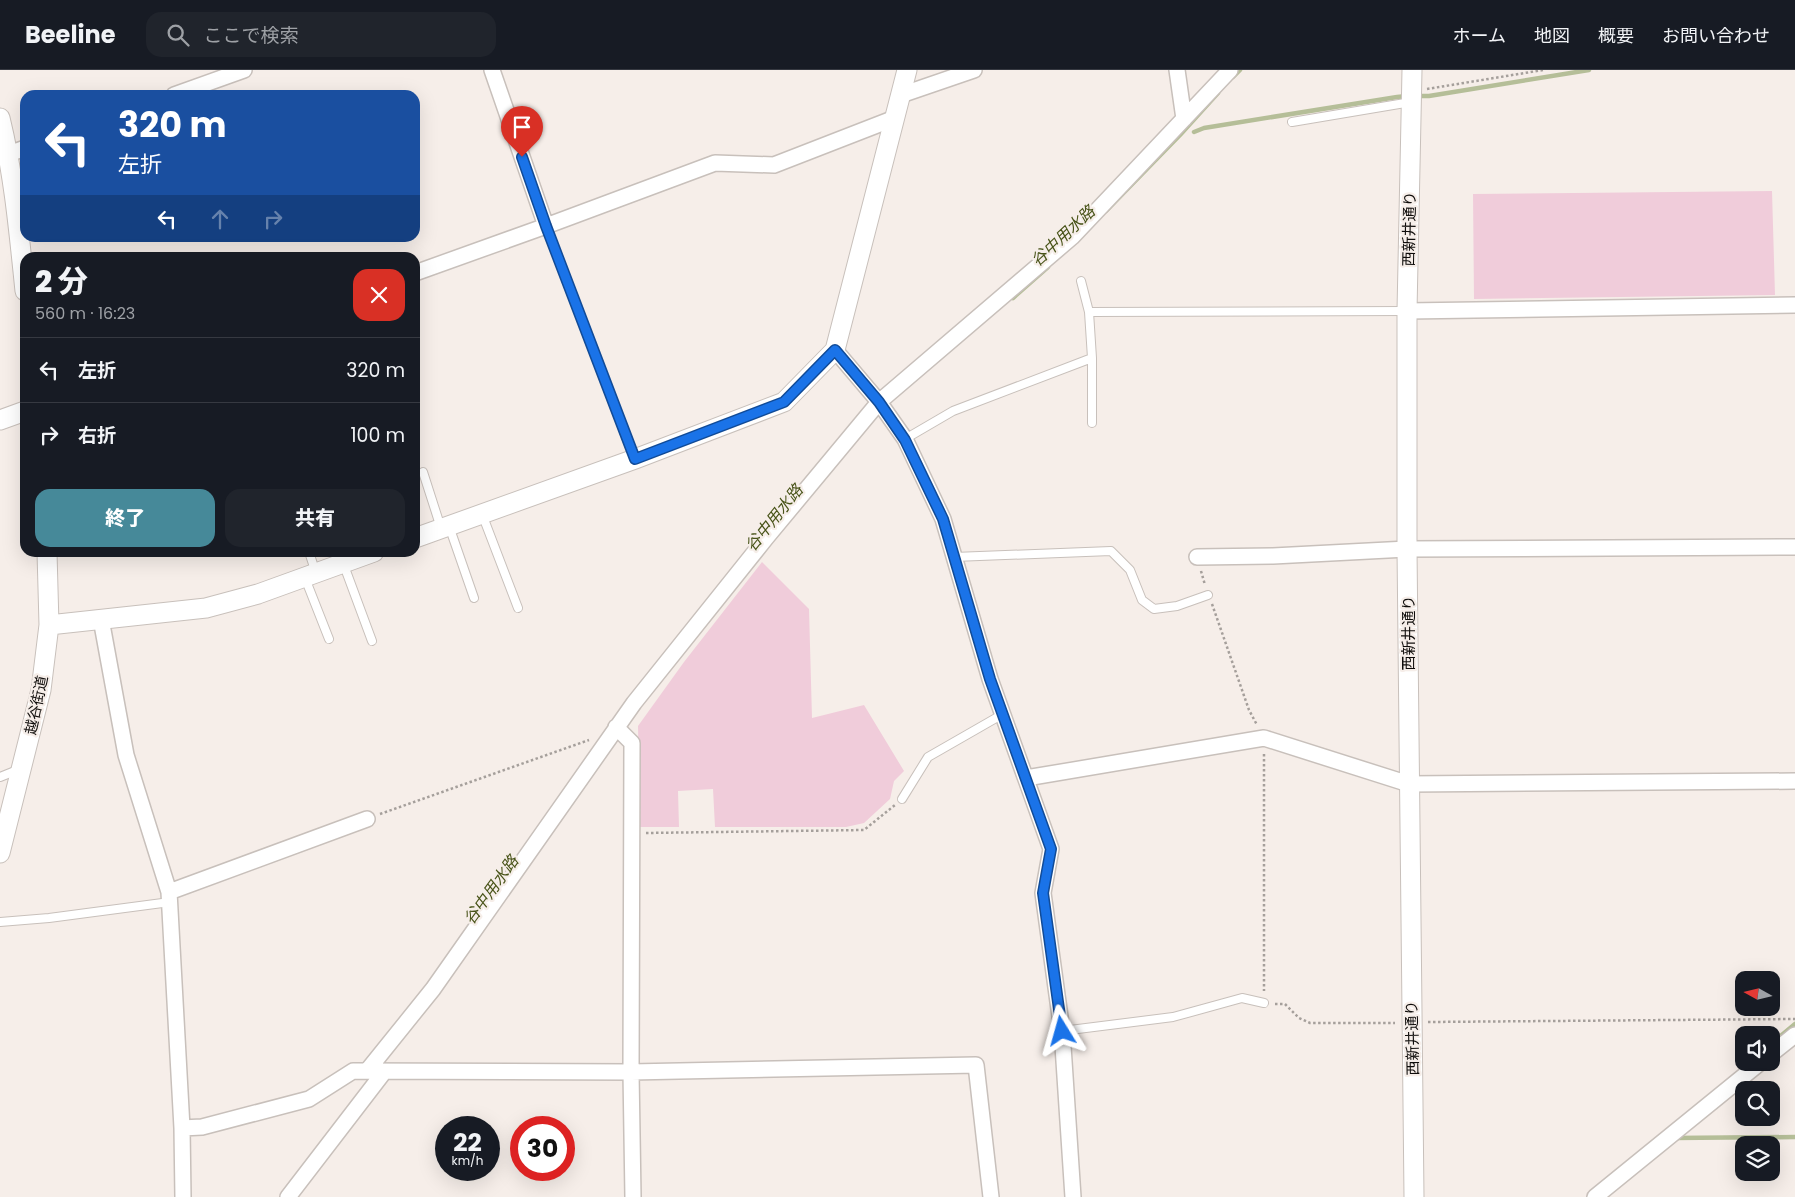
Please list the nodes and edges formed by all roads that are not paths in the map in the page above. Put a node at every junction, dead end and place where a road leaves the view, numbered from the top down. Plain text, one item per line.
1 (244, 70) edge
2 (492, 70) edge
3 (907, 70) edge
4 (974, 70) edge
5 (1177, 70) edge
6 (1230, 70) edge
7 (1412, 70) edge
8 (188, 90) edge
9 (901, 95) junction
10 (1411, 97) junction
11 (0, 118) edge
12 (895, 118) junction
13 (1184, 119) junction
14 (1292, 122) dead end
15 (11, 153) edge
16 (546, 226) junction
17 (20, 240) edge
18 (420, 271) edge
19 (1081, 281) dead end
20 (1795, 306) edge
21 (1407, 311) junction
22 (1088, 312) junction
23 (835, 350) junction
24 (1092, 358) junction
25 (879, 402) junction
26 (20, 413) edge
27 (0, 420) edge
28 (1092, 423) dead end
29 (905, 440) junction
30 (635, 459) junction
31 (423, 472) dead end
32 (482, 514) junction
33 (445, 527) junction
34 (420, 536) edge
35 (1795, 547) edge
36 (1407, 549) junction
37 (47, 557) edge
38 (309, 557) edge
39 (954, 557) junction
40 (341, 558) edge
41 (1197, 558) dead end
42 (310, 575) junction
43 (1208, 595) dead end
44 (474, 598) dead end
45 (518, 608) dead end
46 (101, 619) junction
47 (49, 625) junction
48 (329, 639) dead end
49 (372, 641) dead end
50 (1003, 714) junction
51 (616, 727) junction
52 (21, 768) junction
53 (0, 777) edge
54 (1026, 778) junction
55 (1795, 781) edge
56 (1409, 784) junction
57 (902, 799) road end
58 (367, 819) road end
59 (1, 848) edge
60 (170, 897) junction
61 (0, 922) edge
62 (1264, 1003) dead end
63 (1062, 1031) junction
64 (1795, 1034) edge
65 (1780, 1046) edge
66 (367, 1071) junction
67 (1750, 1071) edge
68 (384, 1072) junction
69 (631, 1072) junction
70 (182, 1128) junction
71 (183, 1197) edge
72 (288, 1197) edge
73 (633, 1197) edge
74 (991, 1197) edge
75 (1074, 1197) edge
76 (1414, 1197) edge
77 (1595, 1197) edge

1 - 8 street
2 - 16 street
3 - 9 street
4 - 9 street
5 - 13 street
6 - 13 street
7 - 10 street, 西新井通り
9 - 12 street
10 - 14 lane
10 - 21 street, 西新井通り
11 - 15 street
12 - 16 street
12 - 23 street
13 - 25 street
15 - 17 street
16 - 18 street
16 - 30 lane
19 - 22 lane
20 - 21 street
21 - 22 lane
21 - 36 street, 西新井通り
22 - 24 lane
23 - 25 street
23 - 30 street
24 - 28 lane
24 - 29 lane
25 - 29 street
25 - 51 street
26 - 27 street
29 - 39 street
30 - 32 street
31 - 33 lane
32 - 33 street
32 - 45 lane
33 - 34 street
33 - 44 lane
35 - 36 street
36 - 41 street
36 - 56 street, 西新井通り
37 - 47 street, 越谷街道
38 - 42 lane
39 - 43 lane
39 - 50 street
40 - 42 street
40 - 49 lane
42 - 46 street
42 - 48 lane
46 - 47 street
46 - 60 street
47 - 52 street, 越谷街道
50 - 54 street
50 - 57 lane
51 - 66 street
51 - 69 street
52 - 53 lane
52 - 59 street, 越谷街道
54 - 56 street
54 - 63 street
55 - 56 street
56 - 76 street, 西新井通り
58 - 60 street
60 - 61 lane
60 - 70 street
62 - 63 lane
63 - 75 street
64 - 65 street
66 - 68 street
66 - 70 street
67 - 77 street
68 - 69 street
68 - 72 street
69 - 73 street
69 - 74 street
70 - 71 street

